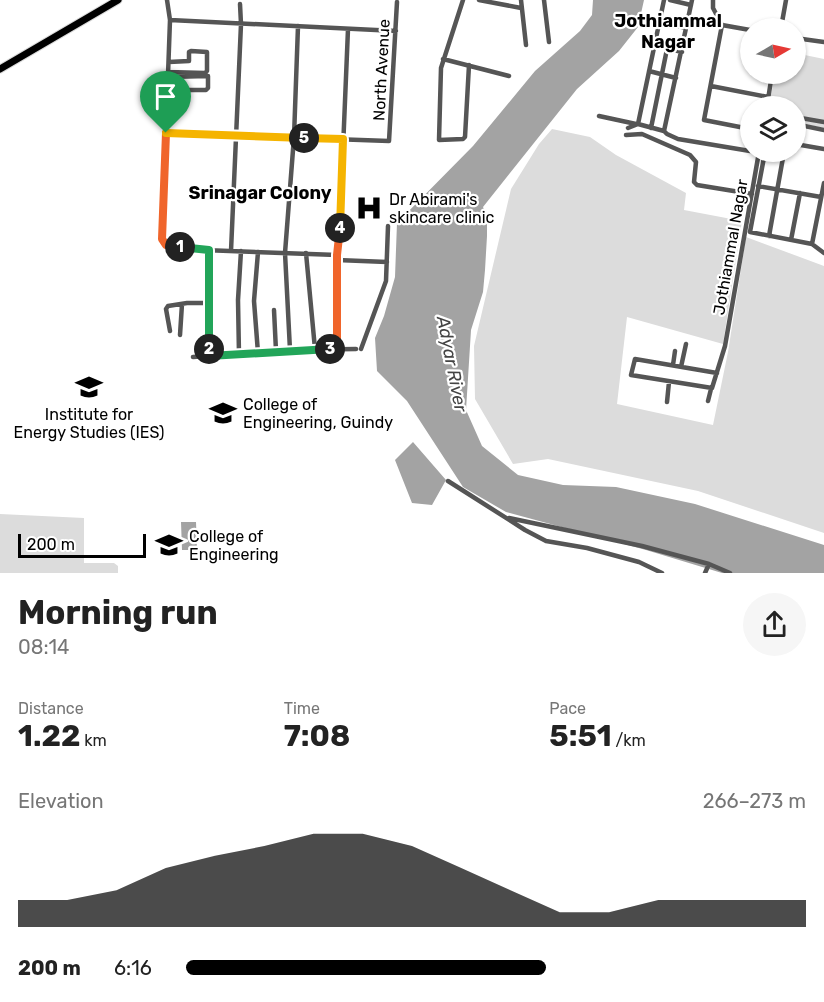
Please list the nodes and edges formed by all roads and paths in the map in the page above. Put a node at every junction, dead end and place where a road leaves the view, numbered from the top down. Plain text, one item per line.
1 (118, 0) edge
2 (167, 0) edge
3 (462, 0) edge
4 (479, 0) edge
5 (520, 0) edge
6 (544, 0) edge
7 (664, 0) edge
8 (670, 0) edge
9 (713, 0) edge
10 (786, 0) edge
11 (397, 2) dead end
12 (691, 3) edge
13 (240, 4) dead end
14 (521, 8) junction
15 (783, 18) edge
16 (171, 20) junction
17 (660, 22) junction
18 (241, 24) junction
19 (722, 25) junction
20 (298, 26) junction
21 (348, 28) junction
22 (687, 28) junction
23 (740, 28) edge
24 (396, 31) junction
25 (806, 40) edge
26 (549, 42) dead end
27 (824, 42) edge
28 (526, 45) dead end
29 (654, 45) junction
30 (667, 49) junction
31 (682, 52) junction
32 (443, 59) junction
33 (171, 62) junction
34 (469, 65) junction
35 (0, 68) edge
36 (649, 71) junction
37 (170, 74) junction
38 (662, 74) junction
39 (509, 76) dead end
40 (676, 78) junction
41 (770, 84) edge
42 (711, 86) junction
43 (168, 90) junction
44 (768, 96) joint
45 (600, 116) dead end
46 (806, 119) edge
47 (824, 122) edge
48 (637, 124) junction
49 (806, 126) edge
50 (740, 127) edge
51 (628, 128) dead end
52 (651, 128) junction
53 (824, 130) edge
54 (664, 131) junction
55 (166, 133) junction
56 (236, 135) junction
57 (626, 135) dead end
58 (294, 137) junction
59 (343, 139) junction
60 (806, 146) edge
61 (740, 149) edge
62 (824, 149) edge
63 (759, 162) edge
64 (760, 162) edge
65 (782, 162) edge
66 (824, 183) edge
67 (758, 186) junction
68 (777, 189) junction
69 (752, 194) junction
70 (800, 194) junction
71 (821, 197) junction
72 (388, 226) dead end
73 (769, 236) junction
74 (791, 240) junction
75 (813, 244) junction
76 (209, 250) junction
77 (231, 251) junction
78 (241, 251) junction
79 (258, 252) junction
80 (285, 253) junction
81 (306, 253) junction
82 (824, 253) edge
83 (337, 257) junction
84 (387, 262) junction
85 (208, 303) junction
86 (182, 304) junction
87 (274, 310) dead end
88 (170, 331) dead end
89 (180, 335) dead end
90 (686, 344) dead end
91 (315, 349) junction
92 (337, 349) junction
93 (290, 350) junction
94 (276, 351) junction
95 (675, 351) dead end
96 (258, 353) junction
97 (239, 355) junction
98 (209, 356) junction
99 (193, 357) dead end
100 (673, 365) junction
101 (681, 367) junction
102 (717, 373) junction
103 (669, 382) junction
104 (711, 389) junction
105 (668, 402) dead end
106 (708, 402) dead end
107 (448, 481) dead end
108 (504, 517) junction
109 (709, 564) junction
110 (662, 573) edge
111 (705, 573) edge
112 (730, 573) edge

1 - 35 main road
2 - 16 street
3 - 32 street
4 - 14 street
5 - 14 street
6 - 26 street
7 - 17 street
8 - 12 street
9 - 19 street
10 - 15 street
11 - 24 street, North Avenue
12 - 22 street
13 - 18 street
14 - 28 street
16 - 18 street
16 - 33 street
17 - 22 street
17 - 29 street
18 - 20 street
18 - 56 street
19 - 23 street
19 - 42 street
20 - 21 street
20 - 58 street
21 - 24 street
21 - 59 street
22 - 31 street
24 - 59 street, North Avenue
25 - 27 street
29 - 30 street
29 - 36 street
30 - 31 street
30 - 38 street
31 - 40 street
32 - 34 street
32 - 34 street
33 - 37 street
33 - 37 street
34 - 39 street
36 - 38 street
36 - 48 street
37 - 43 street
37 - 43 street
38 - 40 street
38 - 52 street
40 - 54 street
41 - 44 street
42 - 44 street
42 - 50 street
43 - 55 street
45 - 48 street
46 - 47 street
48 - 51 street
48 - 52 street
49 - 53 street
52 - 54 street
54 - 61 street
55 - 56 street
55 - 76 street
56 - 58 street
56 - 77 street
57 - 69 street
58 - 59 street
58 - 80 street
59 - 83 street
60 - 62 street
63 - 69 street, Jothiammal Nagar
64 - 67 street
65 - 68 street
66 - 71 street
67 - 68 street
67 - 73 street
68 - 70 street
68 - 73 street
69 - 102 street, Jothiammal Nagar
70 - 71 street
70 - 74 street
71 - 75 street
72 - 84 street
73 - 74 street
74 - 75 street
75 - 82 street
76 - 77 street
76 - 85 street
77 - 78 street
78 - 79 street
78 - 97 street
79 - 80 street
79 - 96 street
80 - 81 street
80 - 93 street
81 - 83 street
81 - 91 street
83 - 84 street
83 - 92 street
84 - 92 street
85 - 86 street
85 - 98 street
86 - 88 street
86 - 89 street
87 - 94 street
90 - 101 street
91 - 92 street
91 - 93 street
93 - 94 street
94 - 96 street
95 - 100 street
96 - 97 street
97 - 98 street
98 - 99 street
100 - 101 street
100 - 103 street
101 - 102 street
102 - 104 street, Jothiammal Nagar
103 - 104 street
103 - 105 street
104 - 106 street, Jothiammal Nagar
107 - 108 street
108 - 109 street
108 - 110 street
109 - 111 street
109 - 112 street

